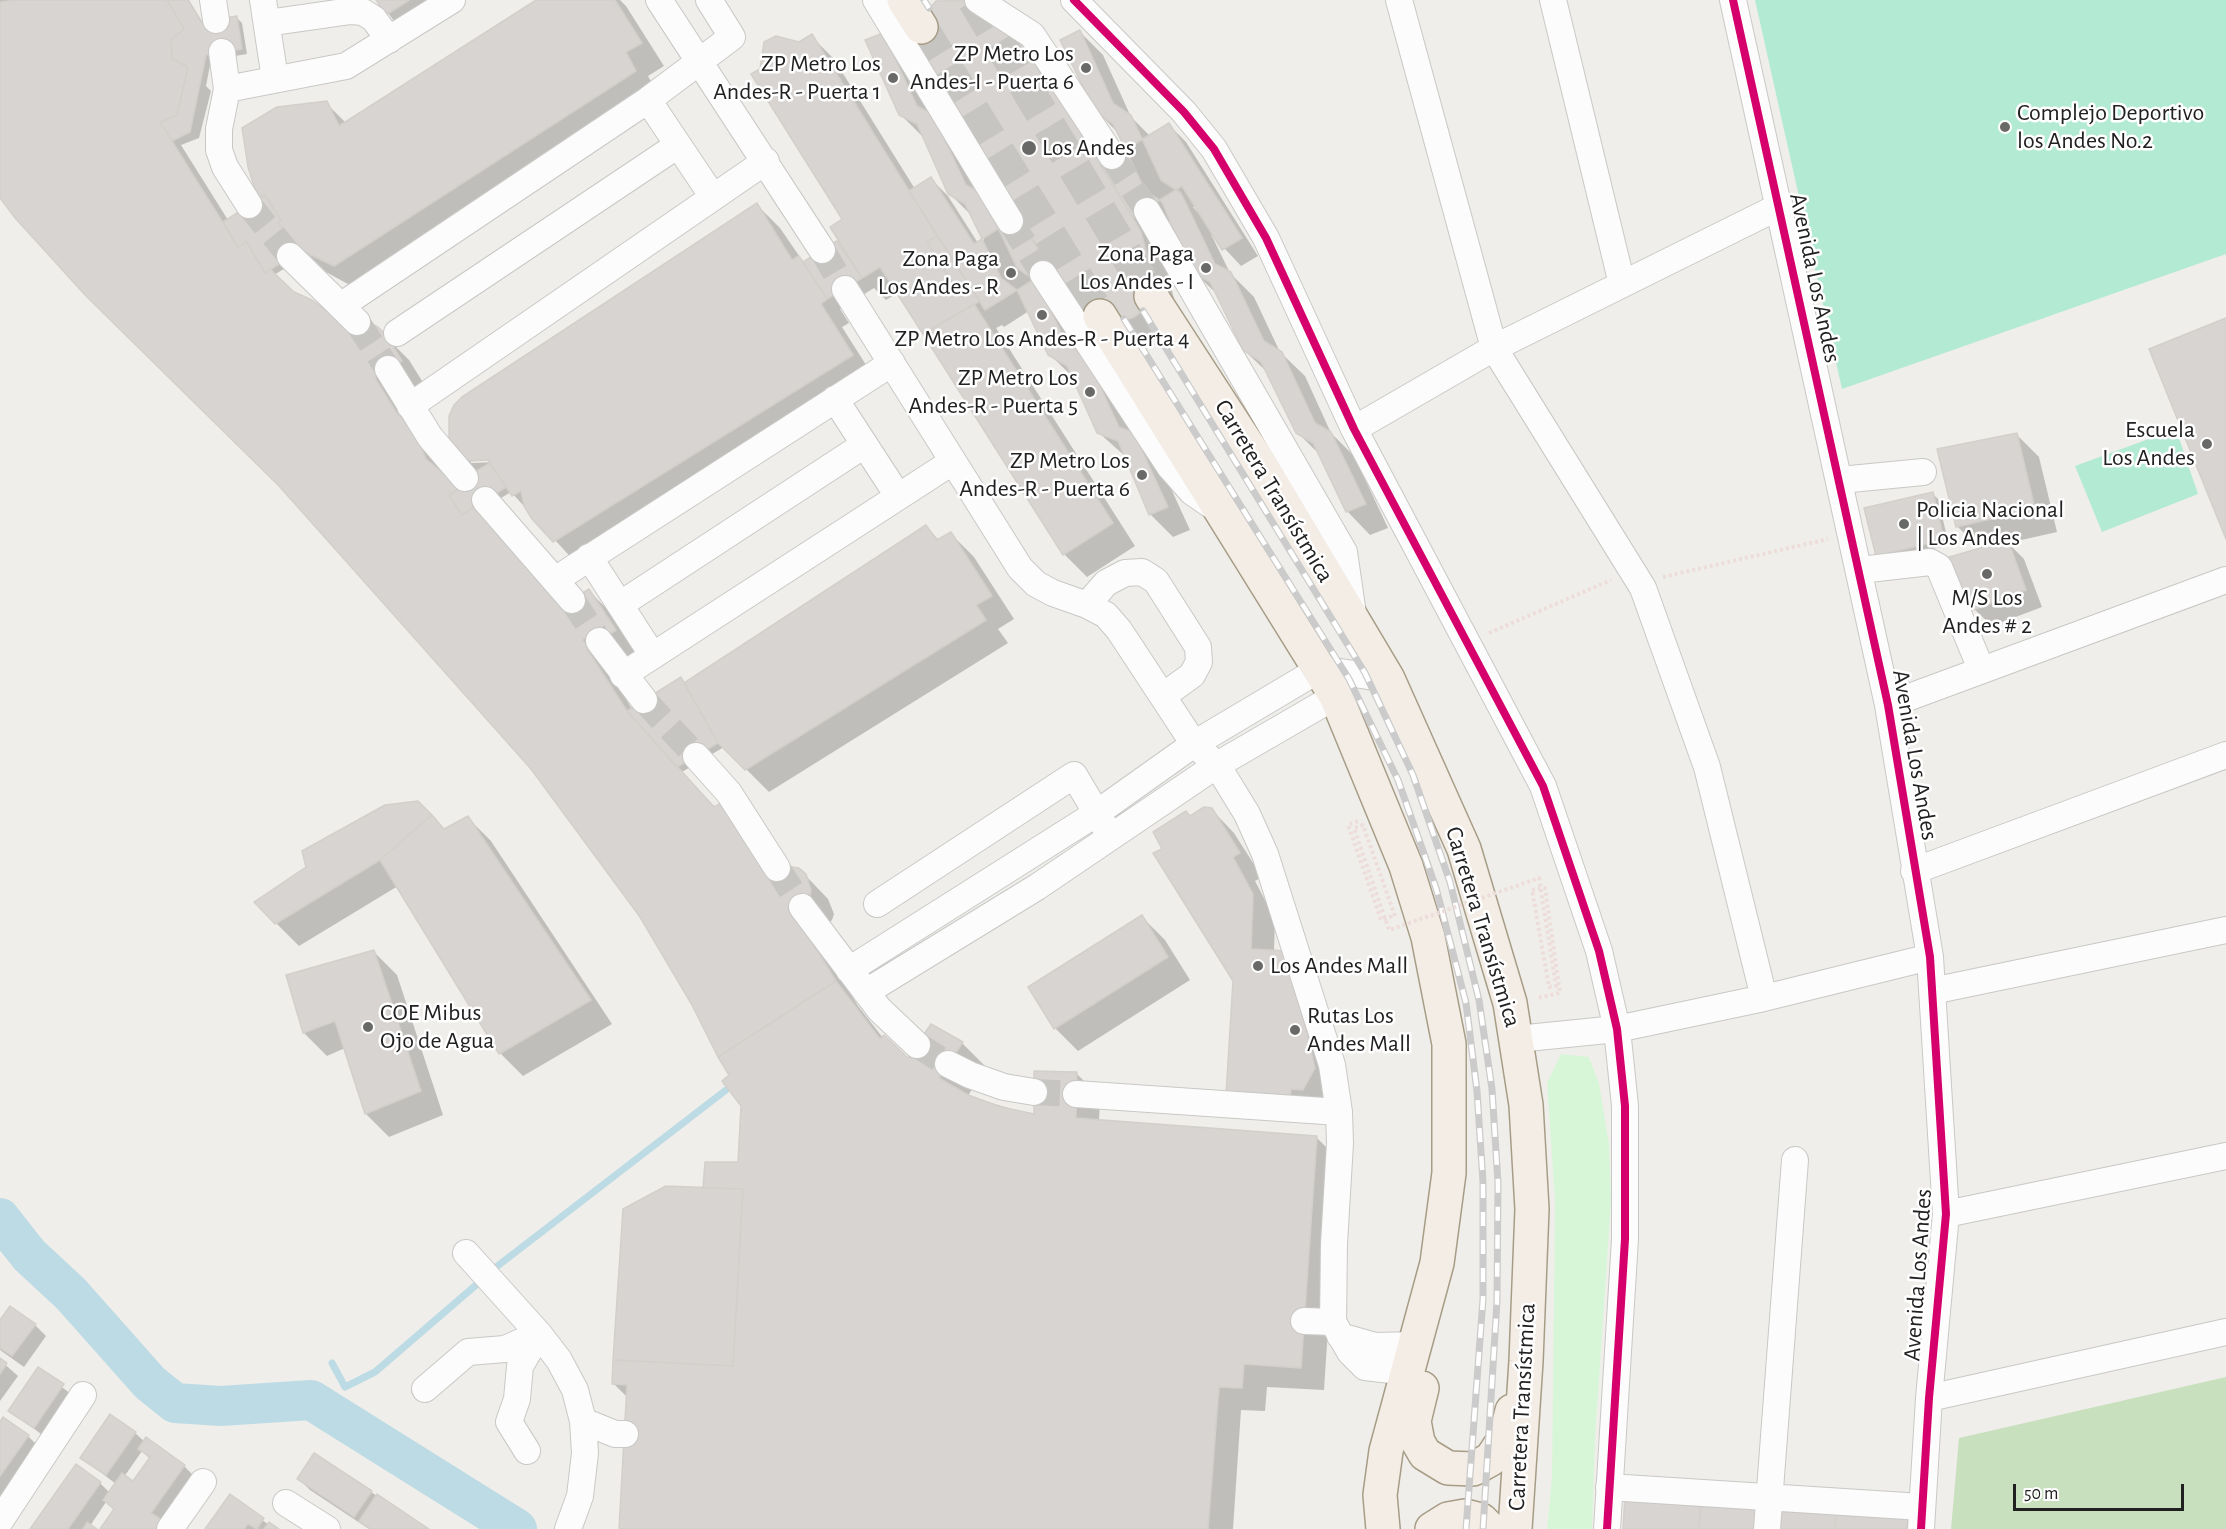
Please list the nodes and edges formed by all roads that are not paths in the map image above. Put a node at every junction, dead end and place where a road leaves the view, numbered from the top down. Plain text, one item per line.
1 (452, 0) edge
2 (659, 0) edge
3 (708, 0) edge
4 (876, 0) edge
5 (904, 0) edge
6 (978, 0) edge
7 (1074, 0) edge
8 (1399, 0) edge
9 (1553, 0) edge
10 (1733, 0) edge
11 (265, 11) edge
12 (921, 27) tunnel mouth
13 (389, 40) junction
14 (222, 52) dead end
15 (698, 64) junction
16 (275, 79) junction
17 (227, 89) junction
18 (648, 100) junction
19 (678, 145) junction
20 (1112, 156) tunnel mouth
21 (766, 161) junction
22 (713, 197) junction
23 (249, 205) tunnel mouth
24 (1780, 206) junction
25 (1147, 211) tunnel mouth
26 (1010, 221) tunnel mouth
27 (822, 250) tunnel mouth
28 (290, 256) tunnel mouth
29 (1042, 274) tunnel mouth
30 (1622, 284) junction
31 (845, 288) tunnel mouth
32 (1151, 296) tunnel mouth
33 (1100, 316) tunnel mouth
34 (397, 333) dead end
35 (1494, 348) junction
36 (891, 363) junction
37 (388, 369) tunnel mouth
38 (835, 399) junction
39 (410, 406) junction
40 (1354, 429) junction
41 (864, 445) junction
42 (952, 462) junction
43 (1923, 472) dead end
44 (465, 478) dead end
45 (1840, 480) junction
46 (898, 496) junction
47 (485, 501) dead end
48 (1223, 513) junction
49 (589, 557) junction
50 (1860, 570) junction
51 (555, 580) junction
52 (2226, 580) edge
53 (572, 600) tunnel mouth
54 (621, 604) junction
55 (1087, 604) junction
56 (1354, 623) junction
57 (599, 641) tunnel mouth
58 (653, 656) junction
59 (1981, 669) junction
60 (623, 675) junction
61 (1388, 680) junction
62 (1328, 682) junction
63 (1163, 696) junction
64 (644, 700) tunnel mouth
65 (1888, 705) junction
66 (1194, 744) junction
67 (2226, 755) edge
68 (696, 756) tunnel mouth
69 (1216, 765) junction
70 (1097, 813) junction
71 (1112, 838) junction
72 (777, 868) tunnel mouth
73 (1914, 871) junction
74 (877, 904) dead end
75 (802, 908) tunnel mouth
76 (2226, 930) edge
77 (1930, 957) junction
78 (849, 970) junction
79 (1932, 991) junction
80 (866, 992) junction
81 (1764, 998) junction
82 (1617, 1029) junction
83 (1517, 1040) junction
84 (917, 1045) tunnel mouth
85 (948, 1064) tunnel mouth
86 (1034, 1092) tunnel mouth
87 (1076, 1094) tunnel mouth
88 (1450, 1104) junction
89 (1340, 1113) junction
90 (2226, 1156) edge
91 (1796, 1160) dead end
92 (1532, 1209) junction
93 (1946, 1214) junction
94 (468, 1255) dead end
95 (1305, 1313) dead end
96 (1335, 1321) junction
97 (2226, 1332) edge
98 (539, 1334) junction
99 (1412, 1358) junction
100 (424, 1389) dead end
101 (83, 1395) dead end
102 (1929, 1398) junction
103 (583, 1421) junction
104 (527, 1451) dead end
105 (585, 1453) junction
106 (203, 1482) dead end
107 (1609, 1487) junction
108 (1770, 1497) junction
109 (286, 1503) dead end
110 (1921, 1518) edge
111 (0, 1521) edge
112 (170, 1529) edge
113 (327, 1529) edge
114 (569, 1529) edge
115 (1383, 1529) edge
116 (1432, 1529) edge
117 (1490, 1529) edge
118 (1515, 1529) edge
119 (1606, 1529) edge
120 (1767, 1529) edge

1 - 13 street
2 - 15 street
3 - 15 street
4 - 26 street
5 - 12 main road
6 - 20 street
7 - 40 street
8 - 35 street
9 - 30 street
10 - 24 street, Avenida Los Andes
11 - 13 street
11 - 16 street
13 - 16 street
14 - 17 street
15 - 18 street
15 - 21 street
16 - 17 street
17 - 23 street
18 - 19 street
18 - 28 street
19 - 22 street
19 - 34 street
21 - 22 street
21 - 27 street
22 - 39 street
24 - 30 street
24 - 45 street, Avenida Los Andes
25 - 56 street
29 - 48 street
30 - 35 street
31 - 36 street
32 - 56 main road, Carretera Transístmica
33 - 48 main road
35 - 40 street
35 - 81 street
36 - 38 street
36 - 42 street
37 - 39 street
38 - 41 street
38 - 49 street
39 - 44 street
40 - 82 street
41 - 46 street
41 - 54 street
42 - 46 street
42 - 55 street
43 - 45 street
45 - 50 street, Avenida Los Andes
46 - 58 street
47 - 51 street
48 - 62 main road
49 - 51 street
49 - 54 street
50 - 59 street
50 - 65 street, Avenida Los Andes
51 - 53 street
52 - 59 street
54 - 58 street
55 - 63 street
55 - 63 street
56 - 61 main road, Carretera Transístmica
57 - 60 street
58 - 60 street
59 - 65 street
60 - 64 street
61 - 62 street
61 - 83 main road, Carretera Transístmica
62 - 66 street
62 - 69 street
62 - 88 main road
63 - 66 street
65 - 73 street, Avenida Los Andes
66 - 69 street
66 - 70 street
67 - 73 street
68 - 72 street
69 - 71 street
69 - 89 street
70 - 71 street
70 - 74 street
70 - 78 street
71 - 80 street
73 - 77 street, Avenida Los Andes
75 - 78 street
76 - 79 street
77 - 79 street, Avenida Los Andes
77 - 81 street
78 - 80 street
79 - 93 street, Avenida Los Andes
80 - 84 street
81 - 82 street
82 - 83 street
82 - 107 street
83 - 92 main road, Carretera Transístmica
85 - 86 street
87 - 89 street
88 - 92 main road
88 - 99 main road
89 - 96 street
90 - 93 street
91 - 108 street
92 - 118 main road, Carretera Transístmica
93 - 102 street, Avenida Los Andes
94 - 98 street
95 - 96 street
96 - 99 street
97 - 102 street
98 - 100 street
98 - 103 street
98 - 104 street
99 - 115 main road
101 - 111 street
102 - 110 street, Avenida Los Andes
103 - 105 street
103 - 105 street
105 - 114 street
106 - 112 street
107 - 108 street
107 - 119 street
108 - 110 street
108 - 120 street
109 - 113 street
116 - 117 main road

